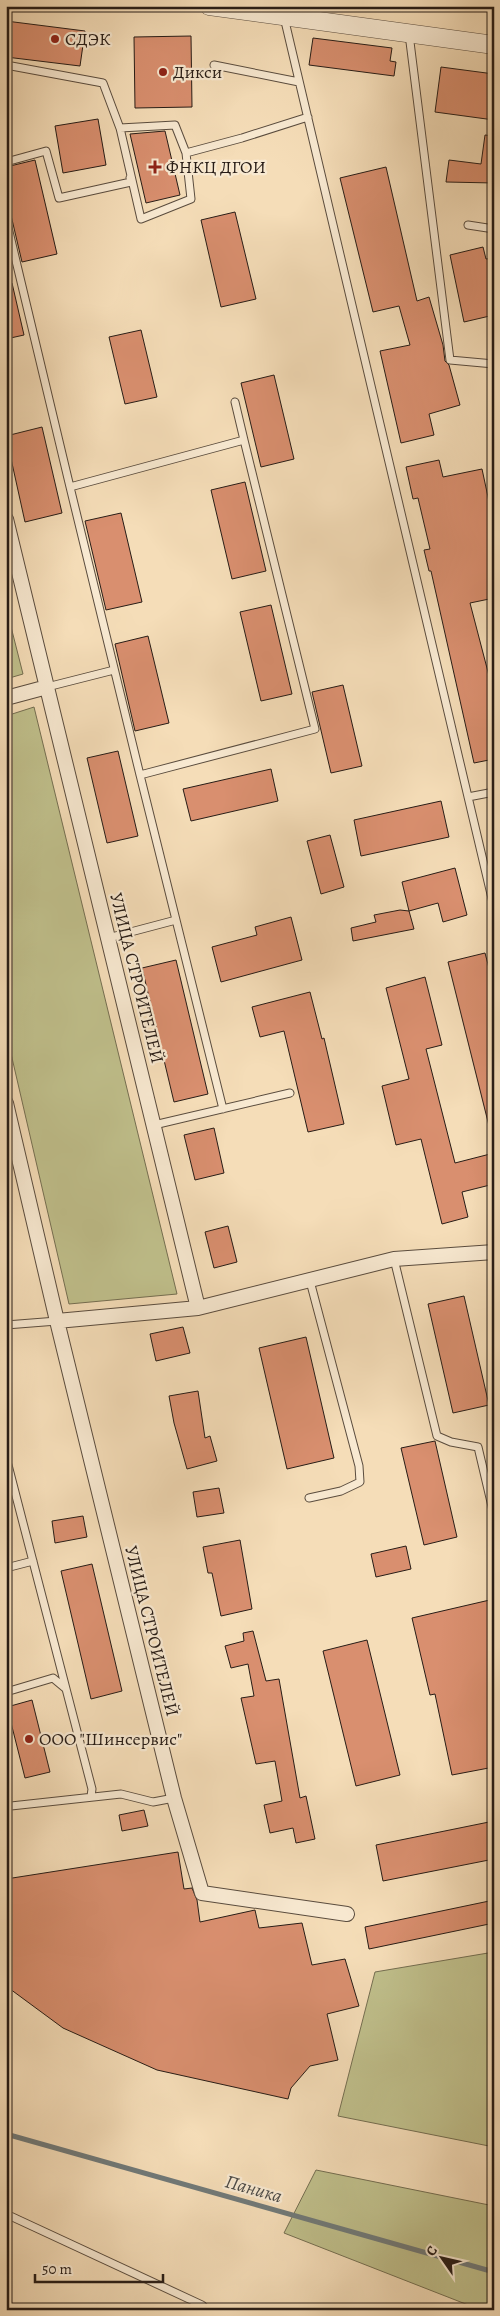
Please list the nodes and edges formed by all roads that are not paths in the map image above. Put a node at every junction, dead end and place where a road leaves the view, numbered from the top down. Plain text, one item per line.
1 (219, 7) edge
2 (284, 17) junction
3 (409, 33) junction
4 (494, 44) edge
5 (6, 65) edge
6 (214, 65) dead end
7 (299, 82) junction
8 (308, 118) junction
9 (120, 128) junction
10 (186, 153) junction
11 (6, 162) edge
12 (6, 219) edge
13 (468, 225) dead end
14 (494, 229) edge
15 (494, 364) edge
16 (235, 402) dead end
17 (244, 440) junction
18 (70, 487) junction
19 (6, 519) edge
20 (114, 670) junction
21 (47, 687) junction
22 (6, 698) edge
23 (140, 775) junction
24 (494, 792) edge
25 (468, 797) junction
26 (494, 907) edge
27 (176, 920) junction
28 (108, 938) junction
29 (290, 1093) dead end
30 (6, 1103) edge
31 (224, 1109) junction
32 (154, 1125) junction
33 (10, 1138) edge
34 (494, 1252) edge
35 (394, 1259) junction
36 (310, 1281) junction
37 (198, 1308) junction
38 (57, 1321) junction
39 (6, 1325) edge
40 (6, 1464) edge
41 (309, 1498) dead end
42 (494, 1515) edge
43 (33, 1561) junction
44 (6, 1568) edge
45 (66, 1688) junction
46 (6, 1692) edge
47 (91, 1796) junction
48 (174, 1798) junction
49 (6, 1804) edge
50 (347, 1914) dead end
51 (6, 2214) edge
52 (207, 2310) edge

1 - 2 street
2 - 3 street
2 - 7 lane
3 - 4 street
3 - 15 lane
5 - 9 lane
6 - 7 lane
7 - 8 lane
8 - 10 lane
8 - 25 lane
9 - 10 lane
9 - 10 lane
9 - 11 lane
12 - 18 lane
13 - 14 lane
16 - 17 lane
17 - 18 lane
17 - 23 lane
18 - 20 lane
19 - 21 street, УЛИЦА СТРОИТЕЛЕЙ
20 - 21 lane
20 - 23 lane
21 - 22 street
21 - 28 street, УЛИЦА СТРОИТЕЛЕЙ
23 - 27 lane
24 - 25 lane
25 - 26 lane
27 - 28 lane
27 - 31 lane
28 - 32 street, УЛИЦА СТРОИТЕЛЕЙ
29 - 31 lane
30 - 33 street, УЛИЦА СТРОИТЕЛЕЙ
31 - 32 lane
32 - 37 street, УЛИЦА СТРОИТЕЛЕЙ
33 - 38 street, УЛИЦА СТРОИТЕЛЕЙ
34 - 35 street
35 - 36 street
35 - 42 lane
36 - 37 street
36 - 41 lane
37 - 38 street
38 - 39 lane
38 - 48 street, УЛИЦА СТРОИТЕЛЕЙ
40 - 43 lane
43 - 44 lane
43 - 45 lane
45 - 46 lane
45 - 47 lane
47 - 48 lane
47 - 49 lane
48 - 50 street, УЛИЦА СТРОИТЕЛЕЙ
51 - 52 lane

